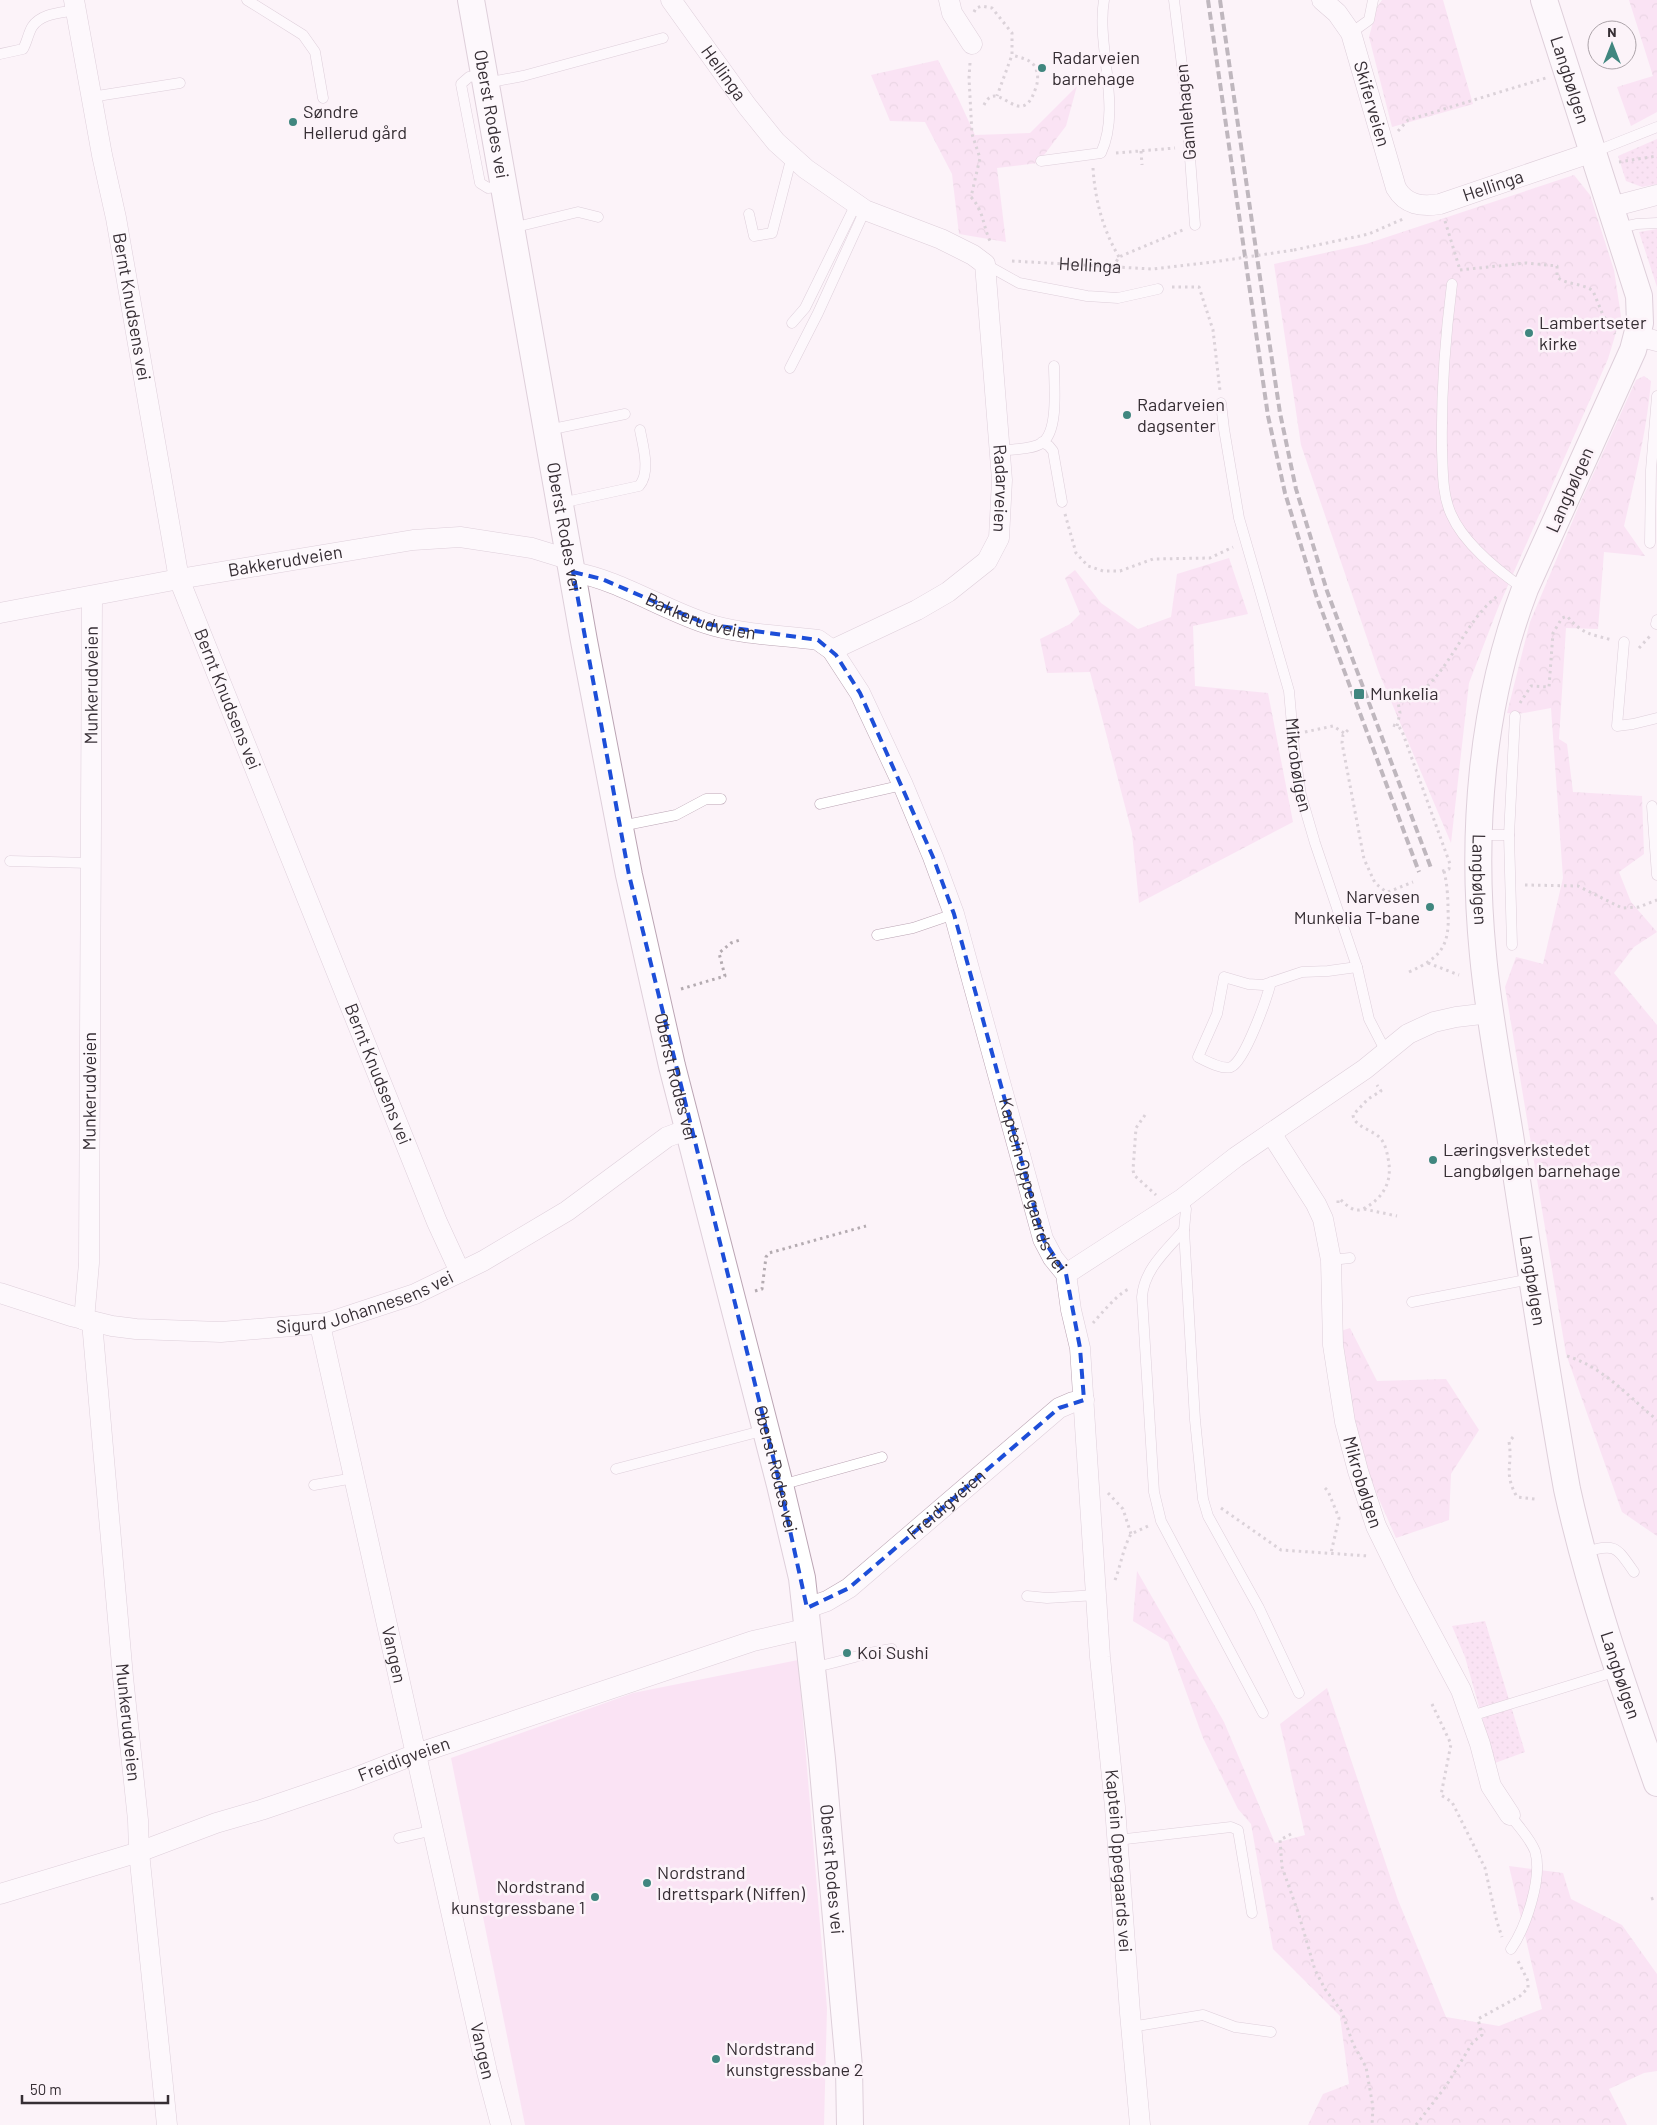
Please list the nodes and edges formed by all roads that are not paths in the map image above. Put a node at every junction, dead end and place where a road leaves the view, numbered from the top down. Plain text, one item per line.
1 (247, 0) edge
2 (471, 0) edge
3 (671, 0) edge
4 (949, 0) edge
5 (1104, 0) edge
6 (1174, 0) edge
7 (1322, 0) edge
8 (1373, 0) edge
9 (1544, 0) edge
10 (75, 5) edge
11 (1351, 33) junction
12 (663, 38) dead end
13 (972, 44) road end
14 (0, 54) edge
15 (486, 79) junction
16 (180, 83) dead end
17 (91, 97) junction
18 (323, 98) dead end
19 (1657, 127) edge
20 (792, 156) junction
21 (1604, 157) junction
22 (1041, 161) dead end
23 (1657, 195) edge
24 (1418, 205) joint
25 (860, 207) junction
26 (749, 214) dead end
27 (598, 217) dead end
28 (1615, 217) junction
29 (1657, 223) edge
30 (1195, 225) road end
31 (512, 228) junction
32 (985, 264) junction
33 (1452, 284) road end
34 (1158, 289) road end
35 (792, 323) dead end
36 (1637, 337) edge
37 (1054, 366) dead end
38 (790, 368) dead end
39 (1657, 396) edge
40 (1221, 403) road end
41 (625, 414) dead end
42 (548, 430) junction
43 (640, 430) dead end
44 (1042, 442) junction
45 (999, 451) junction
46 (1062, 502) road end
47 (561, 503) junction
48 (1650, 543) dead end
49 (572, 566) junction
50 (179, 579) junction
51 (1515, 591) junction
52 (92, 597) junction
53 (0, 614) edge
54 (1624, 642) road end
55 (832, 650) junction
56 (1516, 711) road end
57 (1657, 718) edge
58 (903, 785) junction
59 (721, 799) dead end
60 (820, 804) dead end
61 (1652, 806) dead end
62 (620, 826) junction
63 (1480, 835) junction
64 (1509, 835) junction
65 (10, 861) dead end
66 (90, 863) junction
67 (1657, 875) edge
68 (954, 914) junction
69 (877, 935) dead end
70 (1512, 945) dead end
71 (1357, 966) junction
72 (1271, 982) junction
73 (1490, 1013) junction
74 (1386, 1052) junction
75 (689, 1128) junction
76 (1270, 1133) junction
77 (1176, 1203) junction
78 (1184, 1230) junction
79 (460, 1272) junction
80 (1066, 1274) junction
81 (1532, 1278) junction
82 (0, 1293) edge
83 (1412, 1302) dead end
84 (88, 1320) junction
85 (320, 1325) junction
86 (1084, 1400) junction
87 (766, 1430) junction
88 (882, 1457) dead end
89 (616, 1469) dead end
90 (354, 1478) junction
91 (314, 1485) dead end
92 (780, 1486) junction
93 (1582, 1552) junction
94 (1634, 1572) dead end
95 (1097, 1592) junction
96 (1027, 1596) dead end
97 (808, 1618) junction
98 (892, 1650) dead end
99 (812, 1667) junction
100 (1618, 1670) junction
101 (1300, 1693) dead end
102 (1263, 1713) dead end
103 (1471, 1716) junction
104 (416, 1754) junction
105 (1657, 1783) edge
106 (1510, 1816) joint
107 (434, 1830) junction
108 (399, 1838) dead end
109 (1117, 1840) junction
110 (139, 1852) junction
111 (0, 1894) edge
112 (1252, 1913) dead end
113 (1511, 1948) road end
114 (1131, 2027) junction
115 (1271, 2032) dead end
116 (167, 2125) edge
117 (501, 2125) edge
118 (850, 2125) edge
119 (1140, 2125) edge

1 - 18 lane
2 - 15 street, Oberst Rodes vei
3 - 20 street, Hellinga
4 - 13 street
5 - 22 lane
6 - 30 lane, Gamlehagen
7 - 11 street, Skiferveien
8 - 11 lane
9 - 21 street, Langbølgen
10 - 14 lane
10 - 17 street, Bernt Knudsens vei
11 - 24 street, Skiferveien
12 - 15 lane
15 - 31 street, Oberst Rodes vei
16 - 17 lane
17 - 50 street, Bernt Knudsens vei
19 - 21 lane
20 - 25 street, Hellinga
20 - 26 lane
21 - 24 street, Hellinga
21 - 28 street, Langbølgen
23 - 28 street
25 - 32 street, Hellinga
25 - 35 lane
25 - 38 lane
27 - 31 lane
28 - 29 lane
28 - 36 street, Langbølgen
31 - 42 street, Oberst Rodes vei
32 - 34 lane
32 - 45 street, Radarveien
33 - 51 lane
36 - 51 street, Langbølgen
37 - 44 lane
39 - 48 lane
40 - 71 lane, Mikrobølgen
41 - 42 lane
42 - 47 street, Oberst Rodes vei
43 - 47 lane
44 - 45 lane
44 - 46 lane
45 - 55 street, Radarveien
47 - 49 street, Oberst Rodes vei
49 - 50 street, Bakkerudveien
49 - 55 street, Bakkerudveien
49 - 62 street, Oberst Rodes vei
50 - 52 street, Bakkerudveien
50 - 79 street, Bernt Knudsens vei
51 - 63 street, Langbølgen
52 - 53 street, Bakkerudveien
52 - 66 street, Munkerudveien
54 - 57 lane
55 - 58 street, Kaptein Oppegaards vei
56 - 64 lane
58 - 60 lane
58 - 68 street, Kaptein Oppegaards vei
59 - 62 lane
61 - 67 lane
62 - 75 street, Oberst Rodes vei
63 - 64 lane
63 - 73 street, Langbølgen
64 - 70 lane
65 - 66 lane
66 - 84 street, Munkerudveien
68 - 69 lane
68 - 80 street, Kaptein Oppegaards vei
71 - 72 lane
71 - 74 lane, Mikrobølgen
72 - 72 lane
73 - 74 street
73 - 81 street, Langbølgen
74 - 76 street
75 - 79 street, Sigurd Johannesens vei
75 - 87 street, Oberst Rodes vei
76 - 77 street
76 - 103 street, Mikrobølgen
77 - 78 lane
77 - 80 street
78 - 101 lane
78 - 102 lane
79 - 85 street, Sigurd Johannesens vei
80 - 86 street, Kaptein Oppegaards vei
81 - 83 lane
81 - 93 street, Langbølgen
82 - 84 street, Sigurd Johannesens vei
84 - 85 street, Sigurd Johannesens vei
84 - 110 street, Munkerudveien
85 - 90 street, Vangen
86 - 95 street, Kaptein Oppegaards vei
86 - 97 street, Freidigveien
87 - 89 lane
87 - 92 street, Oberst Rodes vei
88 - 92 lane
90 - 91 lane
90 - 104 street, Vangen
92 - 97 street, Oberst Rodes vei
93 - 94 lane
93 - 100 street, Langbølgen
95 - 96 lane
95 - 109 street, Kaptein Oppegaards vei
97 - 99 street, Oberst Rodes vei
97 - 104 street, Freidigveien
98 - 99 lane
99 - 118 street, Oberst Rodes vei
100 - 103 lane
100 - 105 street, Langbølgen
103 - 106 street, Mikrobølgen
104 - 107 street, Vangen
104 - 110 street, Freidigveien
106 - 113 lane
107 - 108 lane
107 - 117 street, Vangen
109 - 112 lane
109 - 114 street, Kaptein Oppegaards vei
110 - 111 street, Freidigveien
110 - 116 street, Munkerudveien
114 - 115 lane
114 - 119 street, Kaptein Oppegaards vei

